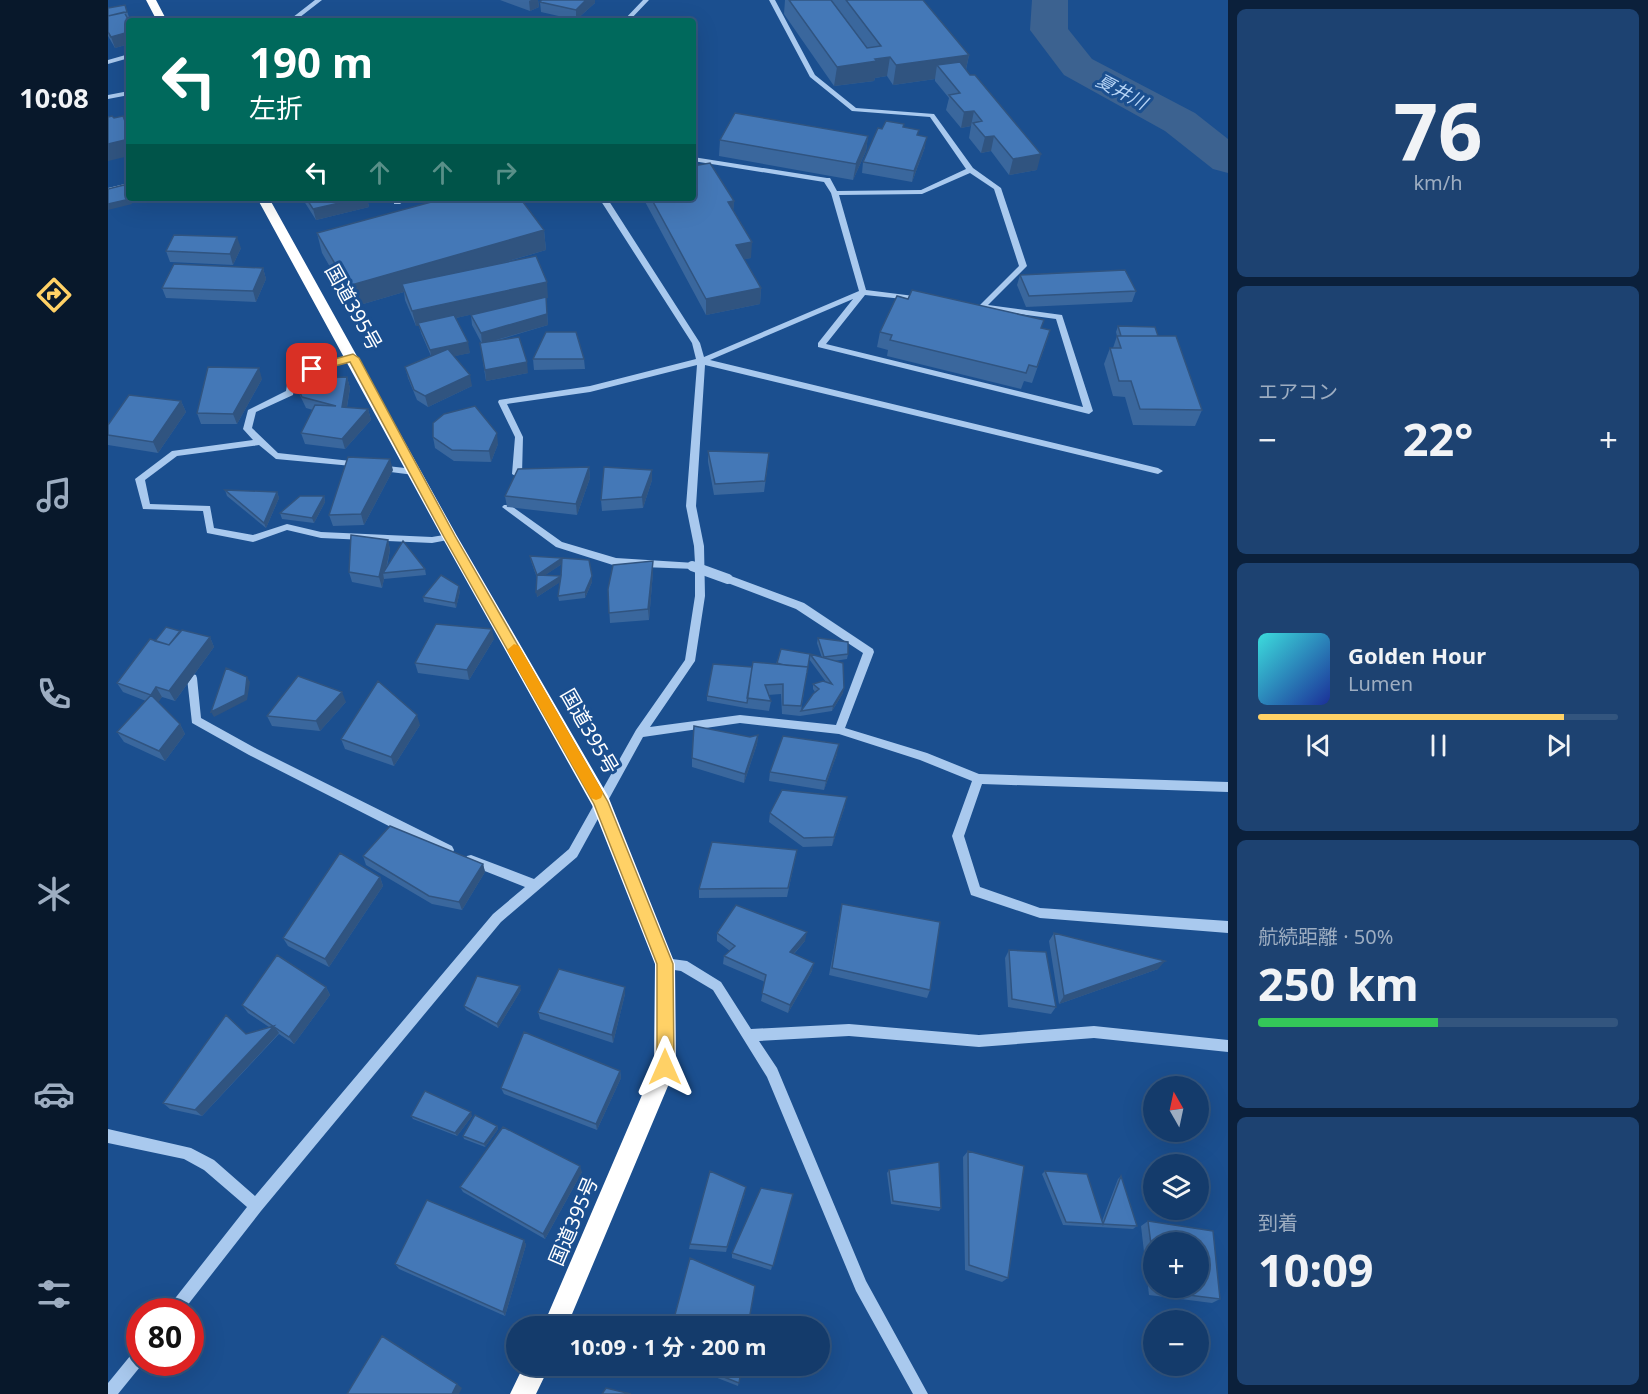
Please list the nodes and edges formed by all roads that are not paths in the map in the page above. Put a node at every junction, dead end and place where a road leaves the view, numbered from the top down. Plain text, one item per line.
1 (151, 0) edge
2 (318, 0) edge
3 (646, 0) edge
4 (772, 0) edge
5 (160, 18) edge
6 (295, 18) edge
7 (629, 18) edge
8 (126, 57) edge
9 (108, 62) edge
10 (126, 94) edge
11 (108, 97) edge
12 (126, 124) edge
13 (108, 128) edge
14 (696, 159) edge
15 (970, 170) junction
16 (126, 186) edge
17 (108, 190) edge
18 (835, 193) junction
19 (265, 201) edge
20 (605, 201) edge
21 (863, 292) junction
22 (928, 300) edge
23 (971, 306) edge
24 (982, 307) junction
25 (353, 358) junction
26 (701, 361) junction
27 (258, 442) junction
28 (1158, 471) dead end
29 (414, 472) junction
30 (517, 474) edge
31 (507, 507) edge
32 (450, 537) junction
33 (192, 678) edge
34 (839, 730) junction
35 (640, 733) junction
36 (978, 779) junction
37 (1228, 787) edge
38 (601, 802) junction
39 (535, 885) junction
40 (1228, 927) edge
41 (665, 964) junction
42 (748, 1035) junction
43 (1228, 1046) edge
44 (108, 1136) edge
45 (256, 1206) junction
46 (184, 1298) edge
47 (559, 1316) edge
48 (126, 1373) edge
49 (532, 1376) edge
50 (109, 1394) edge
51 (523, 1394) edge
52 (921, 1394) edge

1 - 5 highway
2 - 6 street
3 - 7 street
4 - 15 street
8 - 9 street
10 - 11 street
12 - 13 street
14 - 18 street
15 - 18 street
15 - 24 street
16 - 17 street
18 - 21 street
19 - 25 highway, 国道395号
20 - 26 street
21 - 22 street
21 - 24 street
21 - 26 street
23 - 24 street
25 - 27 street
25 - 29 highway, 国道395号
26 - 28 street
26 - 30 street
26 - 35 street
27 - 29 street
27 - 32 street
29 - 32 highway, 国道395号
31 - 34 street, bridge
32 - 38 highway, 国道395号
33 - 39 street
34 - 35 street
34 - 36 street
35 - 38 street
36 - 37 street
36 - 40 street
38 - 39 street
38 - 41 highway, 国道395号
39 - 45 street
41 - 42 street
41 - 47 highway, 国道395号
42 - 43 street
42 - 52 street
44 - 45 street
45 - 46 street
48 - 50 street
49 - 51 highway

